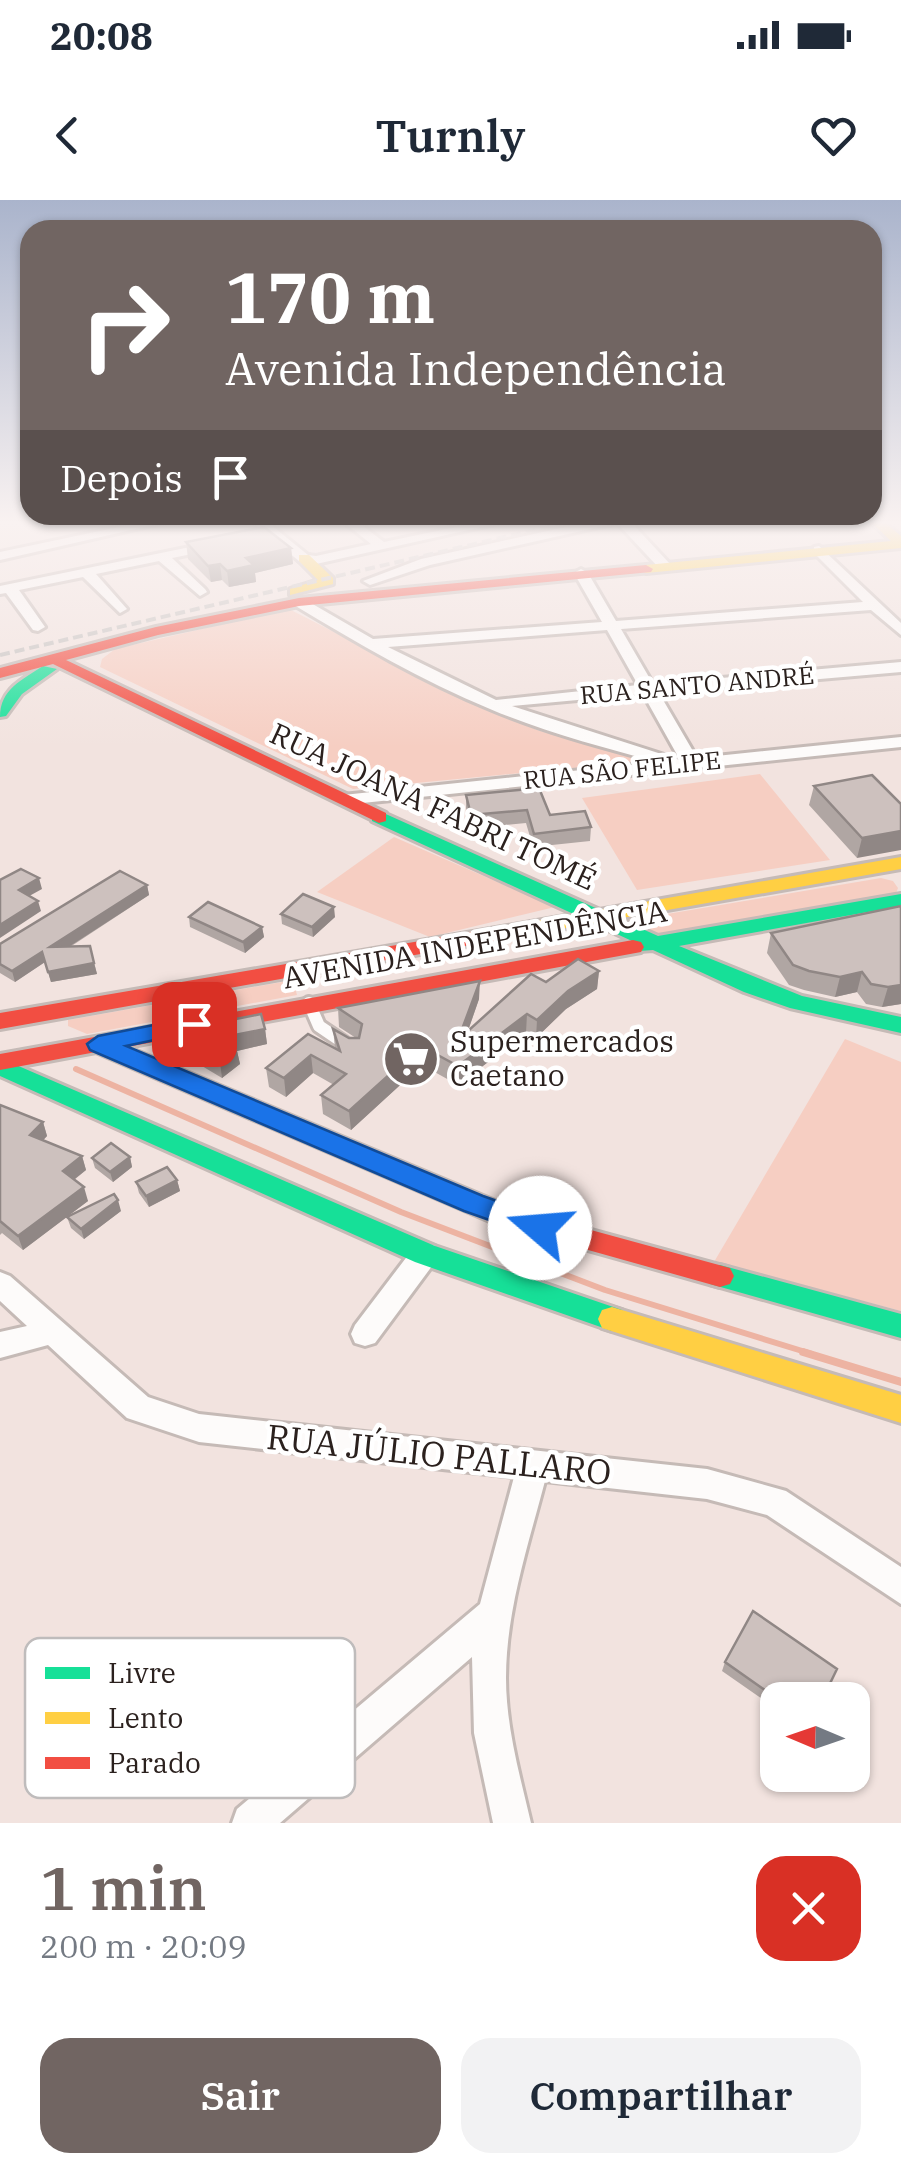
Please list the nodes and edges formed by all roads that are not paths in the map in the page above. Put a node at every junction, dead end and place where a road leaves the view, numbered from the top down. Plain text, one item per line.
1 (11, 596) edge
2 (108, 596) edge
3 (271, 596) edge
4 (354, 596) edge
5 (596, 596) edge
6 (866, 596) edge
7 (299, 602) junction
8 (876, 605) junction
9 (120, 609) dead end
10 (614, 626) junction
11 (38, 627) dead end
12 (175, 627) junction
13 (901, 630) edge
14 (370, 644) junction
15 (105, 646) junction
16 (66, 658) junction
17 (901, 667) edge
18 (0, 673) edge
19 (32, 679) junction
20 (90, 679) junction
21 (648, 688) junction
22 (0, 692) edge
23 (494, 706) junction
24 (0, 710) edge
25 (901, 742) edge
26 (687, 763) junction
27 (343, 800) junction
28 (901, 862) edge
29 (862, 870) junction
30 (899, 895) edge
31 (598, 915) junction
32 (515, 932) junction
33 (660, 945) junction
34 (375, 956) junction
35 (560, 960) junction
36 (312, 1003) junction
37 (0, 1005) edge
38 (27, 1015) junction
39 (0, 1021) edge
40 (901, 1025) edge
41 (98, 1044) junction
42 (355, 1048) edge
43 (0, 1064) edge
44 (424, 1254) junction
45 (0, 1284) edge
46 (901, 1326) edge
47 (52, 1332) junction
48 (365, 1334) dead end
49 (0, 1345) edge
50 (901, 1409) edge
51 (532, 1466) junction
52 (901, 1587) edge
53 (497, 1612) junction
54 (355, 1734) edge
55 (280, 1798) edge
56 (251, 1823) edge
57 (512, 1823) edge

1 - 11 street
2 - 9 street
3 - 12 main road
4 - 7 main road
5 - 10 street
6 - 8 street
7 - 12 main road
7 - 14 street
8 - 10 street
8 - 13 street
10 - 14 street
10 - 21 street
12 - 15 main road
14 - 23 street
15 - 16 main road
15 - 20 main road
16 - 18 main road
16 - 19 main road
16 - 20 main road, RUA JOANA FABRI TOMÉ
17 - 21 street, RUA SANTO ANDRÉ
19 - 20 main road
19 - 24 main road
20 - 27 main road, RUA JOANA FABRI TOMÉ
21 - 23 street, RUA SANTO ANDRÉ
21 - 26 street
22 - 24 main road
23 - 26 street
25 - 26 street, RUA SÃO FELIPE
26 - 27 street, RUA SÃO FELIPE
27 - 31 main road, RUA JOANA FABRI TOMÉ
28 - 29 main road, AVENIDA INDEPENDÊNCIA
29 - 30 main road
29 - 31 main road, AVENIDA INDEPENDÊNCIA
30 - 33 main road, AVENIDA INDEPENDÊNCIA
31 - 32 main road, AVENIDA INDEPENDÊNCIA
31 - 33 main road, RUA JOANA FABRI TOMÉ
32 - 34 main road, AVENIDA INDEPENDÊNCIA
32 - 35 main road
33 - 35 main road, AVENIDA INDEPENDÊNCIA
33 - 40 main road, RUA JOANA FABRI TOMÉ
34 - 36 main road
34 - 38 main road, AVENIDA INDEPENDÊNCIA
35 - 36 main road, AVENIDA INDEPENDÊNCIA
36 - 41 main road, AVENIDA INDEPENDÊNCIA
36 - 42 lane
37 - 38 main road
38 - 39 main road, AVENIDA INDEPENDÊNCIA
38 - 41 main road
41 - 43 main road, AVENIDA INDEPENDÊNCIA
41 - 46 main road
43 - 44 main road
44 - 48 street
44 - 50 main road
45 - 47 street, RUA JÚLIO PALLARO
47 - 49 street
47 - 51 street, RUA JÚLIO PALLARO
51 - 52 street, RUA JÚLIO PALLARO
51 - 53 street
53 - 54 street
53 - 57 street
55 - 56 street

